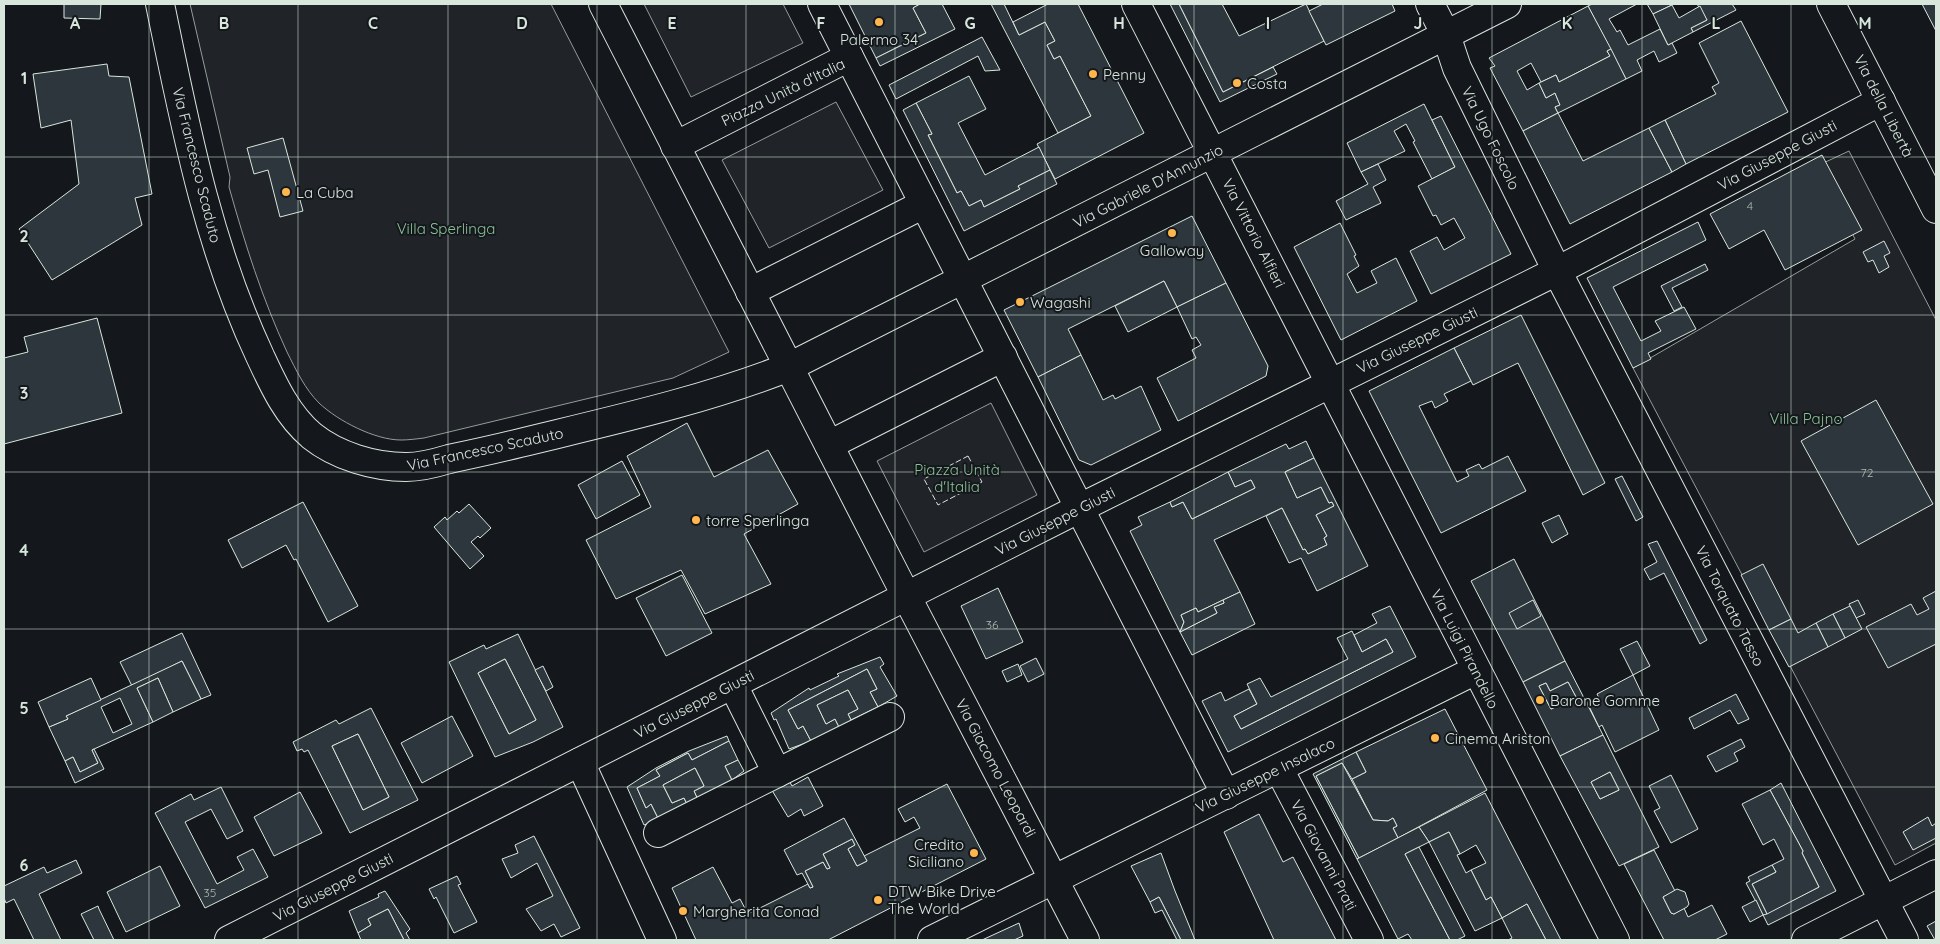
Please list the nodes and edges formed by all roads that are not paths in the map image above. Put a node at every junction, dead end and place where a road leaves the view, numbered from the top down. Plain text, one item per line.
1 (160, 4) edge
2 (603, 4) edge
3 (822, 4) edge
4 (1136, 4) edge
5 (1430, 4) edge
6 (1507, 4) edge
7 (1831, 4) edge
8 (1446, 35) junction
9 (849, 57) junction
10 (1881, 101) junction
11 (675, 146) junction
12 (1212, 154) junction
13 (924, 204) junction
14 (1936, 209) edge
15 (1557, 271) junction
16 (963, 280) junction
17 (750, 292) junction
18 (1003, 357) junction
19 (789, 367) junction
20 (1331, 383) junction
21 (829, 445) junction
22 (1080, 508) junction
23 (906, 596) junction
24 (1476, 670) junction
25 (733, 685) junction
26 (890, 717) dead end
27 (580, 762) junction
28 (1279, 769) junction
29 (776, 773) junction
30 (1226, 795) junction
31 (658, 833) dead end
32 (1936, 874) edge
33 (1054, 879) junction
34 (1884, 901) junction
35 (229, 940) edge
36 (662, 940) edge
37 (932, 940) edge
38 (1085, 940) edge
39 (1369, 940) edge
40 (1615, 940) edge
41 (1806, 940) edge
42 (1904, 940) edge

1 - 19 street, Via Francesco Scaduto
2 - 11 street
3 - 9 street
4 - 12 street, Via Vittorio Alfieri
5 - 8 street, Via Ugo Foscolo
6 - 8 street, Via Gabriele D'Annunzio
7 - 10 street, Via della Libertà
8 - 12 street, Via Gabriele D'Annunzio
8 - 15 street, Via Ugo Foscolo
9 - 11 street, Piazza Unità d'Italia
9 - 13 street, Piazza Unità d'Italia
10 - 14 street, Via della Libertà
10 - 15 street, Via Giuseppe Giusti
11 - 17 street
12 - 16 street, Via Gabriele D'Annunzio
12 - 20 street, Via Vittorio Alfieri
13 - 16 street, Piazza Unità d'Italia
13 - 17 street
15 - 20 street, Via Giuseppe Giusti
15 - 34 street, Via Torquato Tasso
16 - 18 street, Piazza Unità d'Italia
16 - 19 street, Via Gabriele D'Annunzio
17 - 19 street
18 - 21 street
18 - 22 street, Piazza Unità d'Italia
19 - 21 street
20 - 22 street, Via Giuseppe Giusti
20 - 24 street, Via Luigi Pirandello
21 - 23 street
22 - 23 street, Via Giuseppe Giusti
22 - 30 street, Piazza Unità d'Italia
23 - 25 street, Via Giuseppe Giusti
23 - 33 street, Via Giacomo Leopardi
24 - 28 street, Via Giuseppe Insalaco
24 - 40 street, Via Luigi Pirandello
25 - 27 street, Via Giuseppe Giusti
25 - 29 street
26 - 29 street
27 - 35 street, Via Giuseppe Giusti
27 - 36 street
28 - 30 street, Via Giuseppe Insalaco
28 - 39 street, Via Giovanni Prati
29 - 31 street
30 - 33 street, Via Giuseppe Insalaco
32 - 34 street
33 - 37 street, Via Giuseppe Insalaco
33 - 38 street, Via Giacomo Leopardi
34 - 41 street
34 - 42 street, Via Torquato Tasso

